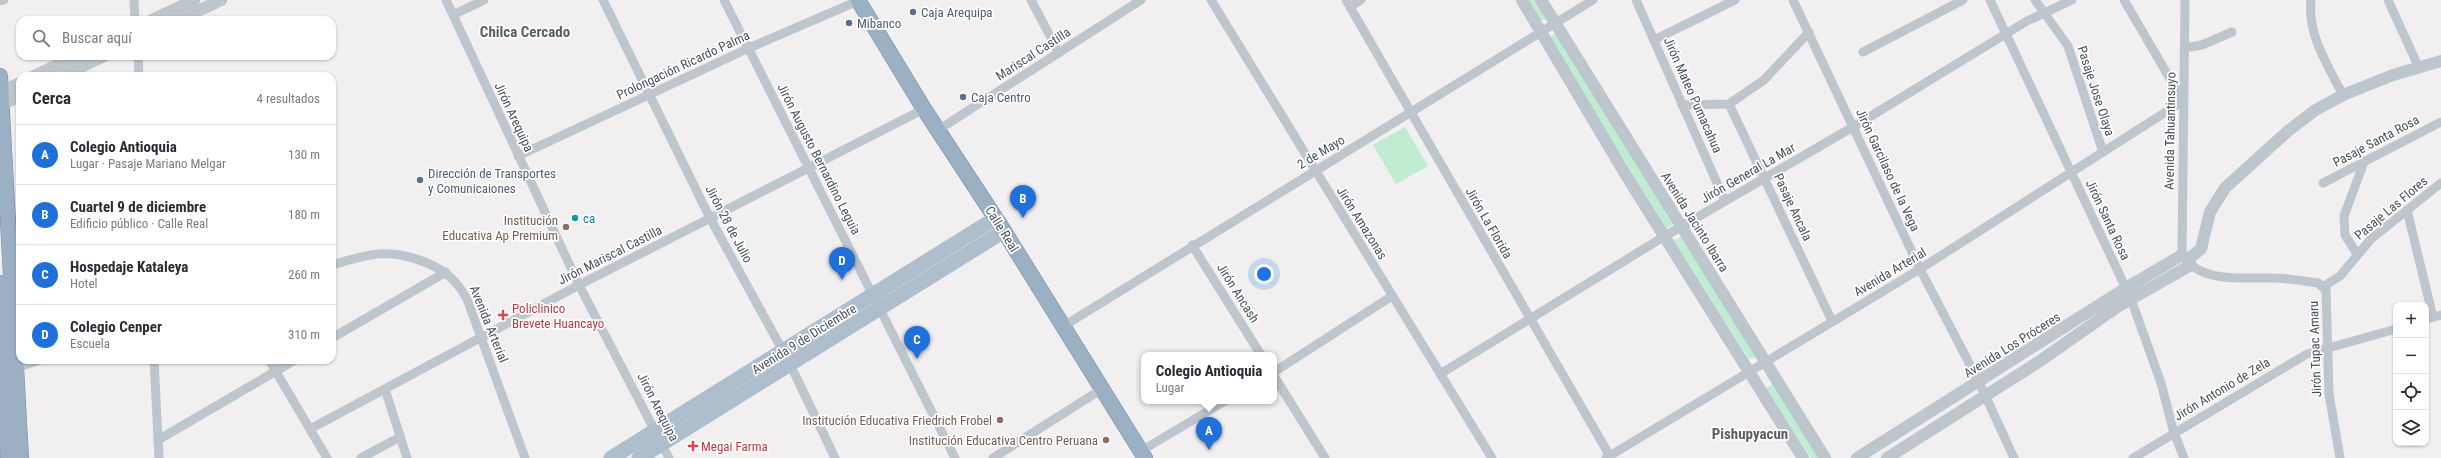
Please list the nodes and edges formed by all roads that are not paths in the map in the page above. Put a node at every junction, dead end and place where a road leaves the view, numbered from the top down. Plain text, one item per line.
1 (4, 0) edge
2 (134, 0) edge
3 (194, 0) edge
4 (221, 0) edge
5 (446, 0) edge
6 (484, 0) edge
7 (603, 0) edge
8 (724, 0) edge
9 (859, 0) edge
10 (1030, 0) edge
11 (1141, 0) edge
12 (1211, 0) edge
13 (1361, 0) edge
14 (1522, 0) edge
15 (1541, 0) edge
16 (1593, 0) edge
17 (1636, 0) edge
18 (1735, 0) edge
19 (1793, 0) edge
20 (1963, 0) edge
21 (1990, 0) edge
22 (2035, 0) edge
23 (2072, 0) edge
24 (2124, 0) edge
25 (2185, 0) edge
26 (2311, 0) edge
27 (2388, 0) edge
28 (0, 1) edge
29 (1348, 4) edge
30 (2042, 12) junction
31 (453, 15) junction
32 (135, 16) edge
33 (160, 16) edge
34 (187, 16) edge
35 (1555, 23) junction
36 (1541, 31) junction
37 (1809, 32) junction
38 (2232, 32) dead end
39 (2006, 34) junction
40 (1654, 40) junction
41 (749, 48) junction
42 (2184, 48) junction
43 (1059, 52) junction
44 (1863, 52) dead end
45 (68, 60) edge
46 (96, 60) edge
47 (138, 60) edge
48 (2441, 61) edge
49 (2419, 68) junction
50 (42, 72) edge
51 (70, 72) edge
52 (139, 72) edge
53 (0, 76) edge
54 (16, 86) edge
55 (1597, 90) junction
56 (649, 95) junction
57 (2343, 95) junction
58 (16, 96) edge
59 (2, 98) junction
60 (1580, 99) junction
61 (2183, 101) junction
62 (1730, 104) junction
63 (1682, 105) junction
64 (924, 108) junction
65 (1410, 112) junction
66 (2441, 122) edge
67 (1853, 127) junction
68 (938, 130) junction
69 (2103, 152) junction
70 (518, 156) junction
71 (2364, 162) junction
72 (808, 167) junction
73 (1315, 171) junction
74 (2071, 173) junction
75 (1765, 178) junction
76 (2323, 183) dead end
77 (2441, 184) edge
78 (1725, 201) junction
79 (2407, 210) junction
80 (710, 218) junction
81 (996, 218) junction
82 (1682, 226) junction
83 (1004, 231) junction
84 (1665, 236) junction
85 (1192, 245) junction
86 (2357, 254) junction
87 (2187, 260) junction
88 (336, 265) edge
89 (1920, 269) junction
90 (446, 272) junction
91 (0, 283) edge
92 (579, 285) junction
93 (2327, 285) junction
94 (2126, 288) junction
95 (1392, 296) junction
96 (2131, 299) junction
97 (876, 302) junction
98 (2433, 317) edge
99 (1530, 319) junction
100 (1832, 321) junction
101 (1062, 326) junction
102 (2393, 330) edge
103 (336, 336) edge
104 (481, 337) junction
105 (2330, 348) junction
106 (1259, 352) edge
107 (786, 358) junction
108 (1764, 361) junction
109 (28, 364) edge
110 (154, 364) edge
111 (272, 364) edge
112 (288, 364) edge
113 (1277, 370) edge
114 (7, 371) edge
115 (276, 371) junction
116 (1749, 371) junction
117 (1440, 374) junction
118 (1277, 381) edge
119 (1979, 382) junction
120 (385, 389) junction
121 (1102, 389) junction
122 (1985, 396) junction
123 (1220, 404) edge
124 (310, 429) junction
125 (655, 430) junction
126 (2174, 433) junction
127 (400, 437) junction
128 (158, 440) junction
129 (662, 444) junction
130 (1143, 455) edge
131 (1609, 457) edge
132 (8, 458) edge
133 (21, 458) edge
134 (159, 458) edge
135 (327, 458) edge
136 (361, 458) edge
137 (407, 458) edge
138 (525, 458) edge
139 (612, 458) edge
140 (640, 458) edge
141 (669, 458) edge
142 (835, 458) edge
143 (955, 458) edge
144 (993, 458) edge
145 (1325, 458) edge
146 (1492, 458) edge
147 (1803, 458) edge
148 (1825, 458) edge
149 (1857, 458) edge
150 (1887, 458) edge
151 (2014, 458) edge
152 (2133, 458) edge
153 (2184, 458) edge
154 (2340, 458) edge

1 - 28 street
2 - 32 street
3 - 33 street
4 - 34 street
5 - 31 street, Jirón Arequipa
6 - 31 street
7 - 56 street, Jirón 28 de Julio
8 - 41 street, Jirón Augusto Bernardino Leguia
9 - 41 street, Prolongación Ricardo Palma
9 - 64 highway, Calle Real
10 - 43 street
11 - 43 street, Mariscal Castilla
12 - 73 street, Jirón Amazonas
13 - 29 street
14 - 36 street
15 - 35 street, Avenida Jacinto Ibarra
16 - 35 street, 2 de Mayo
17 - 40 street, Jirón Mateo Pumacahua
18 - 40 street
19 - 37 street, Jirón Garcilaso de la Vega
20 - 44 street
21 - 39 street, Jirón Santa Rosa
22 - 30 street, Pasaje Jose Olaya
23 - 30 street, Jirón General La Mar
24 - 61 street
25 - 42 street, Avenida Tahuantinsuyo
26 - 57 street
27 - 49 street
29 - 65 street, Jirón La Florida
30 - 39 street, Jirón General La Mar
30 - 69 street, Pasaje Jose Olaya
31 - 70 street, Jirón Arequipa
35 - 36 street, 2 de Mayo
35 - 55 street, Avenida Jacinto Ibarra
36 - 60 street
36 - 65 street, 2 de Mayo
37 - 62 street
37 - 67 street, Jirón Garcilaso de la Vega
38 - 42 street
39 - 67 street, Jirón General La Mar
39 - 74 street, Jirón Santa Rosa
40 - 63 street, Jirón Mateo Pumacahua
41 - 56 street, Prolongación Ricardo Palma
41 - 72 street, Jirón Augusto Bernardino Leguia
42 - 61 street, Avenida Tahuantinsuyo
43 - 68 street, Mariscal Castilla
45 - 50 street
46 - 51 street
47 - 52 street
48 - 49 street, Avenida Los Próceres
49 - 57 street, Avenida Los Próceres
53 - 59 highway
54 - 59 street
55 - 60 street
55 - 82 street, Avenida Jacinto Ibarra
56 - 70 street, Prolongación Ricardo Palma
56 - 80 street, Jirón 28 de Julio
57 - 87 street, Avenida Los Próceres
58 - 59 street
59 - 114 highway
60 - 84 street
61 - 69 street, Avenida Arterial
61 - 87 street, Avenida Tahuantinsuyo
62 - 63 street
62 - 75 street, Pasaje Ancala
63 - 78 street, Jirón Mateo Pumacahua
64 - 68 highway, Calle Real
64 - 72 street, Jirón Mariscal Castilla
65 - 73 street, 2 de Mayo
65 - 99 street, Jirón La Florida
66 - 71 street, Pasaje Santa Rosa
67 - 75 street, Jirón General La Mar
67 - 89 street, Jirón Garcilaso de la Vega
68 - 81 highway, Calle Real
69 - 74 street, Avenida Arterial
70 - 92 street, Jirón Arequipa
71 - 76 street, Pasaje Santa Rosa
71 - 86 street
72 - 80 street, Jirón Mariscal Castilla
72 - 97 street, Jirón Augusto Bernardino Leguia
73 - 85 street, 2 de Mayo
73 - 95 street, Jirón Amazonas
74 - 89 street, Avenida Arterial
74 - 94 street, Jirón Santa Rosa
75 - 78 street, Jirón General La Mar
75 - 100 street, Pasaje Ancala
77 - 79 street, Pasaje Las Flores
78 - 82 street, Jirón General La Mar
79 - 86 street, Pasaje Las Flores
79 - 98 street
80 - 92 street, Jirón Mariscal Castilla
80 - 107 street, Jirón 28 de Julio
81 - 83 highway, Calle Real
81 - 97 main road, Avenida 9 de Diciembre
82 - 84 street, Jirón General La Mar
82 - 108 street, Avenida Jacinto Ibarra
83 - 97 main road, Avenida 9 de Diciembre
83 - 101 highway, Calle Real
84 - 99 street, Jirón General La Mar
84 - 116 street
85 - 101 street, 2 de Mayo
85 - 106 street, Jirón Ancash
86 - 93 street, Pasaje Las Flores
87 - 93 street, Jirón Tupac Amaru
87 - 94 street, Avenida Los Próceres
87 - 96 street, Avenida Los Próceres
88 - 90 street, Avenida Arterial
89 - 100 street, Avenida Arterial
89 - 119 street, Jirón Garcilaso de la Vega
90 - 103 street
90 - 104 street, Avenida Arterial
91 - 114 highway
92 - 104 street, Jirón Mariscal Castilla
92 - 125 street, Jirón Arequipa
93 - 105 street, Jirón Tupac Amaru
94 - 96 street, Jirón Santa Rosa
94 - 119 street, Avenida Los Próceres
95 - 113 street
95 - 117 street, Jirón Amazonas
96 - 122 street, Avenida Los Próceres
96 - 126 street, Jirón Santa Rosa
97 - 107 main road, Avenida 9 de Diciembre
97 - 143 street, Jirón Augusto Bernardino Leguia
99 - 117 street, Jirón General La Mar
99 - 131 street, Jirón La Florida
100 - 108 street, Avenida Arterial
101 - 121 highway, Calle Real
102 - 105 street, Jirón Antonio de Zela
104 - 120 street, Jirón Mariscal Castilla
104 - 138 street, Avenida Arterial
105 - 126 street, Jirón Antonio de Zela
105 - 154 street, Jirón Tupac Amaru
107 - 125 main road, Avenida 9 de Diciembre
107 - 129 main road, Avenida 9 de Diciembre
107 - 142 street, Jirón 28 de Julio
108 - 116 street, Avenida Arterial
108 - 148 street, Avenida Jacinto Ibarra
109 - 114 street
110 - 128 street
111 - 115 street
112 - 115 street
114 - 132 highway
114 - 133 highway
115 - 124 street
115 - 128 street
116 - 131 street, Avenida Arterial
116 - 147 street
117 - 146 street, Jirón Amazonas
118 - 145 street
119 - 122 street, Jirón Garcilaso de la Vega
119 - 149 street, Avenida Los Próceres
120 - 124 street, Jirón Mariscal Castilla
120 - 127 street
121 - 130 highway, Calle Real
121 - 144 street
122 - 150 street, Avenida Los Próceres
122 - 151 street, Jirón Garcilaso de la Vega
123 - 130 street
124 - 135 street
125 - 129 street, Jirón Arequipa
125 - 139 main road, Avenida 9 de Diciembre
126 - 152 street, Jirón Antonio de Zela
126 - 153 street, Jirón Santa Rosa
127 - 136 street
127 - 137 street
128 - 134 street
129 - 140 main road, Avenida 9 de Diciembre
129 - 141 street, Jirón Arequipa

